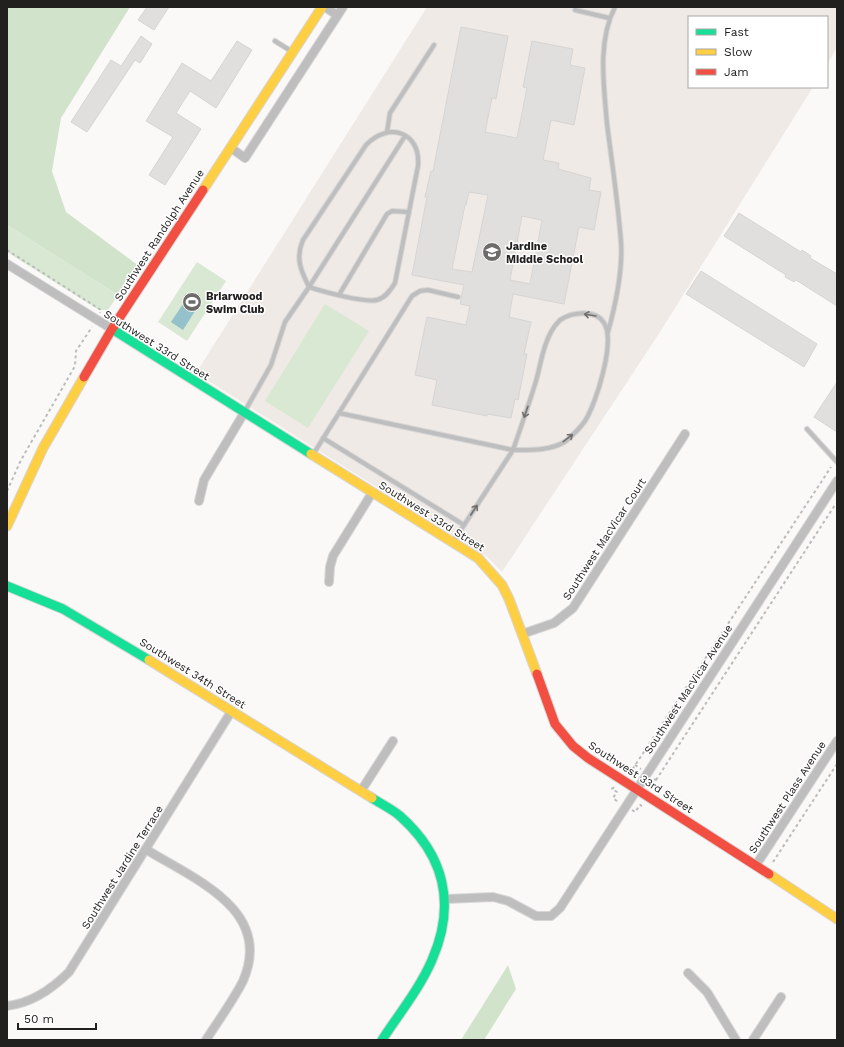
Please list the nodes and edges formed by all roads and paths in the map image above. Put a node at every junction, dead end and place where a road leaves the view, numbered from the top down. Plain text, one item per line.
1 (323, 7) edge
2 (342, 7) edge
3 (615, 7) edge
4 (575, 10) dead end
5 (337, 15) junction
6 (609, 18) junction
7 (275, 41) dead end
8 (434, 45) dead end
9 (293, 53) junction
10 (387, 132) junction
11 (405, 136) junction
12 (231, 148) junction
13 (409, 212) junction
14 (7, 250) edge
15 (7, 264) edge
16 (309, 287) junction
17 (339, 295) junction
18 (458, 297) dead end
19 (95, 320) junction
20 (112, 330) junction
21 (608, 332) junction
22 (244, 413) junction
23 (339, 413) junction
24 (807, 429) dead end
25 (685, 434) dead end
26 (323, 438) junction
27 (513, 450) junction
28 (312, 455) junction
29 (837, 462) edge
30 (837, 469) edge
31 (836, 486) edge
32 (7, 491) edge
33 (372, 492) junction
34 (199, 501) dead end
35 (837, 506) edge
36 (464, 525) junction
37 (7, 526) edge
38 (453, 543) junction
39 (329, 582) dead end
40 (7, 586) edge
41 (522, 634) junction
42 (231, 712) junction
43 (393, 740) dead end
44 (837, 741) edge
45 (837, 764) edge
46 (635, 765) dead end
47 (656, 780) dead end
48 (637, 789) junction
49 (361, 792) junction
50 (147, 850) junction
51 (773, 862) dead end
52 (756, 865) junction
53 (446, 899) junction
54 (837, 919) edge
55 (688, 973) dead end
56 (781, 997) dead end
57 (7, 1006) edge
58 (206, 1040) edge
59 (382, 1040) edge
60 (736, 1040) edge
61 (752, 1040) edge

1 - 5 street
1 - 9 street, Southwest Randolph Avenue
2 - 5 street
3 - 6 lane
4 - 6 lane
5 - 12 street
6 - 21 lane
7 - 9 lane
8 - 10 lane
9 - 12 street, Southwest Randolph Avenue
10 - 11 lane
10 - 16 lane
11 - 13 lane
11 - 16 lane
12 - 20 street, Southwest Randolph Avenue
13 - 17 lane
13 - 17 lane
14 - 19 path
15 - 19 street, Southwest 33rd Street
16 - 17 lane
16 - 22 lane
18 - 23 lane
19 - 20 street, Southwest 33rd Street
19 - 32 path
20 - 22 street, Southwest 33rd Street
20 - 37 street, Southwest Randolph Avenue
27 -> 21 lane
21 -> 27 lane
22 - 28 street, Southwest 33rd Street
22 - 34 street
23 - 26 lane
23 - 27 lane
24 - 29 lane
25 - 41 street, Southwest MacVicar Court
26 - 28 lane
26 - 36 lane
36 -> 27 lane
28 - 33 street, Southwest 33rd Street
30 - 46 path
31 - 48 street, Southwest MacVicar Avenue
33 - 38 street, Southwest 33rd Street
33 - 39 street
35 - 47 path
36 - 38 lane
38 - 41 street, Southwest 33rd Street
40 - 42 street, Southwest 34th Street
41 - 48 street, Southwest 33rd Street
42 - 49 street, Southwest 34th Street
42 - 50 street, Southwest Jardine Terrace
43 - 49 street
44 - 52 street, Southwest Plass Avenue
45 - 51 path
48 - 52 street, Southwest 33rd Street
48 - 53 street, Southwest MacVicar Avenue
49 - 53 street, Southwest 34th Street
50 - 57 street, Southwest Jardine Terrace
50 - 58 street
52 - 54 street, Southwest 33rd Street
53 - 59 street
55 - 60 street
56 - 61 street

